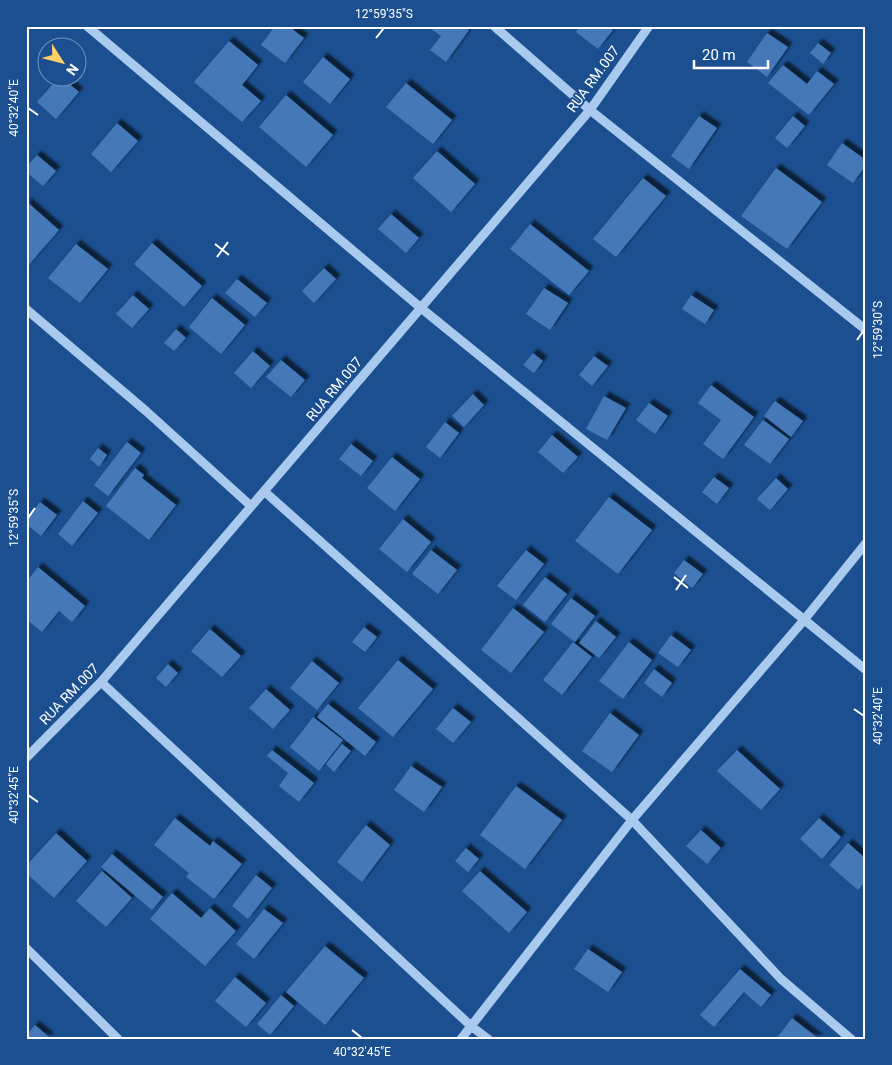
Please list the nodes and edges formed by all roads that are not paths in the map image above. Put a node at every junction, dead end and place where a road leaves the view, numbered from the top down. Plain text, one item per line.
1 (86, 26) edge
2 (494, 26) edge
3 (649, 26) edge
4 (590, 110) junction
5 (26, 308) edge
6 (421, 308) junction
7 (866, 330) edge
8 (264, 491) junction
9 (252, 506) junction
10 (866, 543) edge
11 (804, 620) junction
12 (866, 670) edge
13 (102, 682) junction
14 (26, 758) edge
15 (632, 820) junction
16 (26, 948) edge
17 (471, 1026) junction
18 (118, 1039) edge
19 (461, 1039) edge
20 (488, 1039) edge
21 (851, 1039) edge

1 - 6 street
2 - 4 street
3 - 4 street, RUA RM.007
4 - 6 street, RUA RM.007
4 - 7 street
5 - 9 street
6 - 8 street, RUA RM.007
6 - 11 street
8 - 9 street, RUA RM.007
8 - 15 street
9 - 13 street, RUA RM.007
10 - 11 street
11 - 12 street
11 - 15 street
13 - 14 street, RUA RM.007
13 - 17 street
15 - 17 street
15 - 21 street
16 - 18 street
17 - 19 street
17 - 20 street

